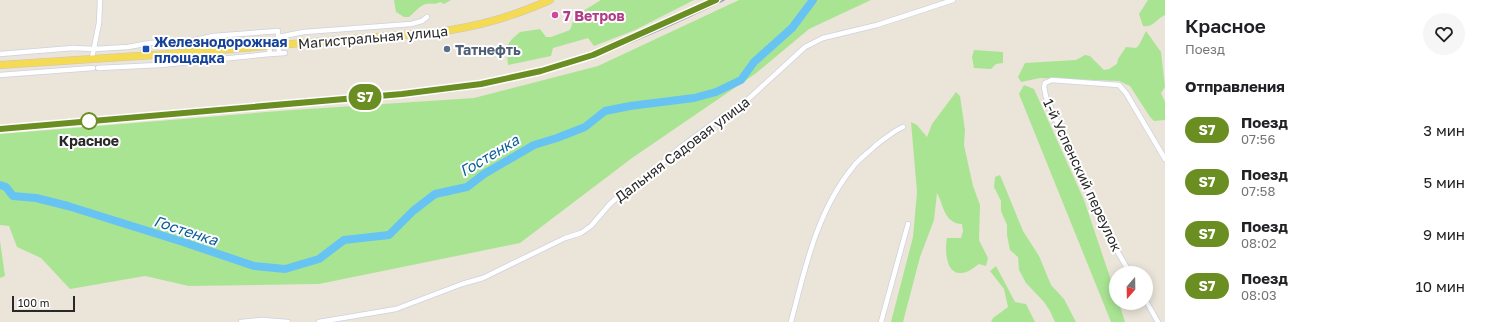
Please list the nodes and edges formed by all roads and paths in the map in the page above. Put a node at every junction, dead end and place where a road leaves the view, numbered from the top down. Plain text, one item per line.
1 (100, 0) edge
2 (550, 0) edge
3 (952, 0) edge
4 (427, 17) dead end
5 (278, 37) junction
6 (279, 45) junction
7 (269, 46) junction
8 (94, 49) junction
9 (279, 53) junction
10 (285, 53) dead end
11 (0, 54) edge
12 (270, 54) junction
13 (92, 58) junction
14 (0, 65) edge
15 (93, 68) dead end
16 (98, 68) dead end
17 (0, 75) edge
18 (903, 127) dead end
19 (1165, 158) edge
20 (908, 224) dead end
21 (1126, 266) edge
22 (1151, 310) edge
23 (241, 322) edge
24 (288, 322) edge
25 (319, 322) edge
26 (791, 322) edge
27 (881, 322) edge
28 (1158, 322) edge

1 - 8 street
2 - 6 main road, Магистральная улица
3 - 25 street, Дальняя Садовая улица
4 - 5 street
5 - 6 street
5 - 8 street
6 - 7 main road, Магистральная улица
6 - 9 street
7 - 12 street
7 - 13 main road, Магистральная улица
8 - 11 street
8 - 13 street
9 - 10 street
9 - 12 street
12 - 16 street
13 - 14 main road, Магистральная улица
15 - 17 street
18 - 26 street
19 - 21 street, 1-й Успенский переулок
20 - 27 street
22 - 28 street
23 - 24 street

